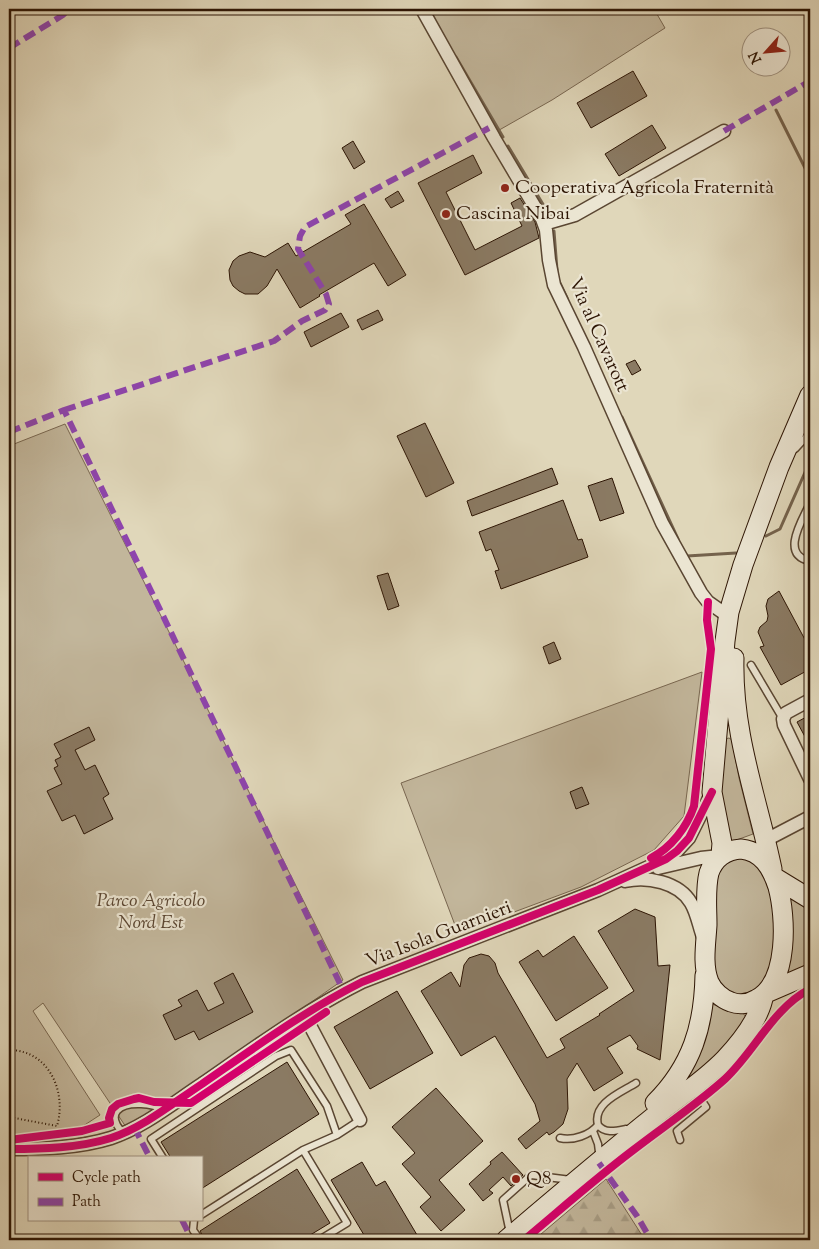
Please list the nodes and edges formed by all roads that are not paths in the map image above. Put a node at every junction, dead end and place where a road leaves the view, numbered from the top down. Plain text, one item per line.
1 (422, 9) edge
2 (724, 131) dead end
3 (544, 224) junction
4 (810, 395) edge
5 (810, 427) edge
6 (779, 467) junction
7 (810, 503) edge
8 (810, 561) edge
9 (743, 565) junction
10 (728, 616) junction
11 (751, 664) dead end
12 (810, 700) edge
13 (782, 719) junction
14 (810, 778) edge
15 (712, 792) junction
16 (810, 817) edge
17 (766, 840) junction
18 (720, 856) junction
19 (630, 876) junction
20 (773, 876) junction
21 (598, 890) junction
22 (810, 899) edge
23 (706, 956) junction
24 (810, 974) edge
25 (765, 994) junction
26 (304, 1016) junction
27 (636, 1083) dead end
28 (692, 1087) junction
29 (166, 1108) junction
30 (360, 1120) joint
31 (596, 1128) junction
32 (626, 1129) junction
33 (123, 1133) junction
34 (337, 1135) junction
35 (560, 1138) dead end
36 (680, 1140) dead end
37 (9, 1149) edge
38 (302, 1150) junction
39 (599, 1152) junction
40 (162, 1156) edge
41 (571, 1180) junction
42 (541, 1210) junction
43 (202, 1214) edge
44 (194, 1222) edge
45 (509, 1238) edge
46 (200, 1240) edge
47 (319, 1240) edge

1 - 3 street, Via al Cavarott
2 - 3 street
3 - 10 street, Via al Cavarott
4 - 6 main road
5 - 6 lane
6 - 9 main road
7 - 8 lane
9 - 10 main road
9 - 17 main road
10 - 15 main road
11 - 13 lane
12 - 13 street
13 - 14 street
15 - 18 main road
15 - 19 street, Via Isola Guarnieri
16 - 17 street
17 - 20 main road
18 - 19 street, Via Isola Guarnieri
18 - 20 main road
18 - 23 main road
19 - 21 street, Via Isola Guarnieri
20 - 22 main road
20 - 25 main road
21 - 23 street, Via Isola Guarnieri
21 - 26 street, Via Isola Guarnieri
23 - 25 main road
23 - 32 main road
24 - 25 main road
25 - 28 main road
26 - 29 street, Via Isola Guarnieri
26 - 30 street
27 - 31 lane
28 - 36 lane
28 - 42 main road
29 - 33 street, Via Isola Guarnieri
29 - 33 lane
30 - 34 lane
31 - 32 lane
31 - 35 lane
31 - 39 lane
32 - 39 main road
33 - 37 street, Via Isola Guarnieri
34 - 38 lane
34 - 40 lane
38 - 43 lane
38 - 47 lane
39 - 41 main road
41 - 42 main road
41 - 45 lane
42 - 45 main road
44 - 46 lane

